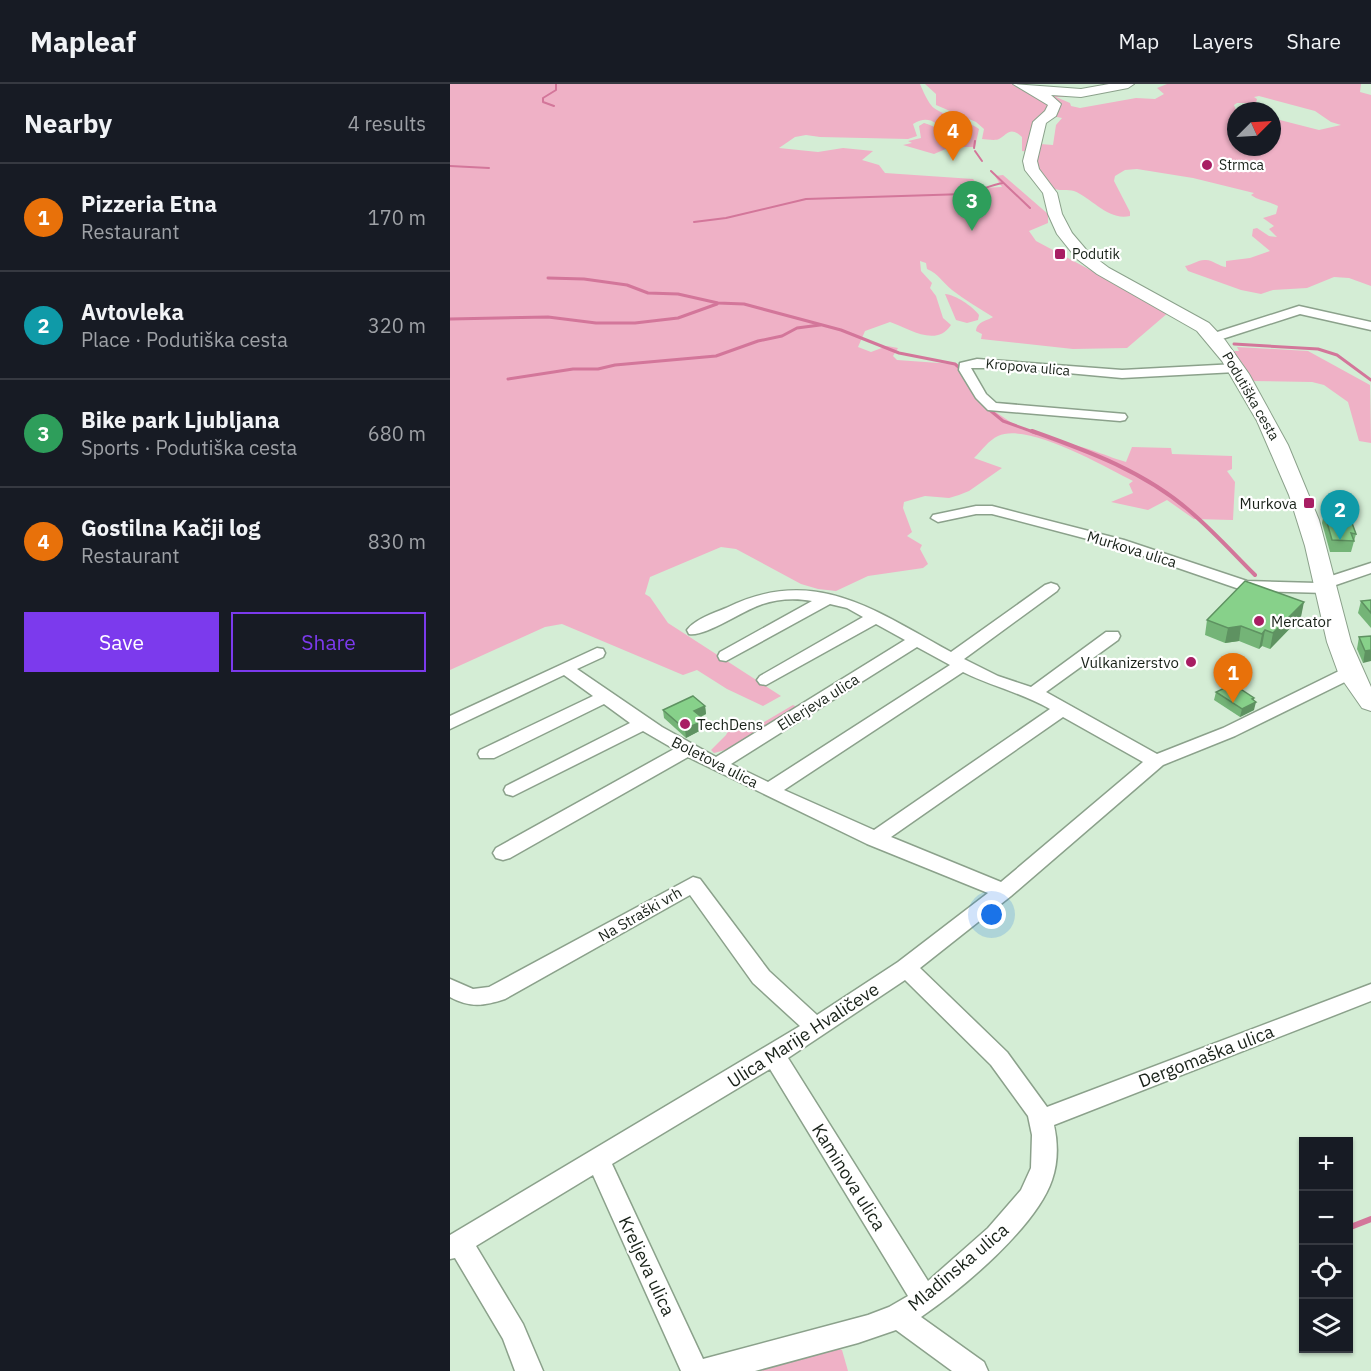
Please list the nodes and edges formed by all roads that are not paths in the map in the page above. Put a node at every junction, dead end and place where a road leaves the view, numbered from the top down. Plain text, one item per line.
1 (1019, 84) edge
2 (1128, 84) edge
3 (1037, 89) edge
4 (1371, 326) edge
5 (1215, 337) junction
6 (1236, 368) junction
7 (1120, 417) dead end
8 (938, 518) dead end
9 (1371, 568) edge
10 (1326, 585) junction
11 (1051, 588) dead end
12 (829, 598) junction
13 (876, 617) junction
14 (695, 630) dead end
15 (1112, 636) dead end
16 (917, 640) junction
17 (597, 653) dead end
18 (726, 656) dead end
19 (957, 662) junction
20 (565, 669) junction
21 (1349, 673) junction
22 (765, 680) dead end
23 (1034, 693) junction
24 (604, 697) junction
25 (1371, 704) edge
26 (1062, 708) junction
27 (450, 723) edge
28 (644, 723) junction
29 (688, 749) junction
30 (488, 754) dead end
31 (1156, 761) junction
32 (718, 764) junction
33 (513, 790) dead end
34 (770, 790) junction
35 (874, 839) junction
36 (503, 853) dead end
37 (1004, 891) junction
38 (906, 968) junction
39 (450, 987) edge
40 (1371, 992) edge
41 (816, 1028) junction
42 (774, 1055) junction
43 (1040, 1120) junction
44 (599, 1161) junction
45 (455, 1246) edge
46 (924, 1299) junction
47 (899, 1316) junction
48 (529, 1371) edge
49 (695, 1371) edge
50 (706, 1371) edge
51 (974, 1371) edge

1 - 3 street
2 - 3 street
3 - 5 street, Podutiška cesta
4 - 5 street
5 - 6 street, Podutiška cesta
6 - 7 street, Kropova ulica
6 - 10 street, Podutiška cesta
8 - 10 street, Murkova ulica
9 - 10 street, Murkova ulica
10 - 21 street, Podutiška cesta
11 - 19 street
12 - 13 street
12 - 14 street
12 - 18 street
13 - 16 street
13 - 22 street
15 - 23 street
16 - 19 street
16 - 32 street, Ellerjeva ulica
17 - 20 street
19 - 23 street
19 - 34 street
20 - 24 street, Boletova ulica
20 - 27 street
21 - 25 street, Podutiška cesta
21 - 31 street, Ulica Marije Hvaličeve
23 - 26 street
24 - 28 street, Boletova ulica
24 - 30 street
26 - 31 street
26 - 35 street
28 - 29 street, Boletova ulica
28 - 33 street
29 - 32 street, Boletova ulica
29 - 36 street
31 - 37 street, Ulica Marije Hvaličeve
32 - 34 street, Boletova ulica
34 - 35 street, Boletova ulica
35 - 37 street, Boletova ulica
37 - 38 street, Ulica Marije Hvaličeve
38 - 41 street, Ulica Marije Hvaličeve
38 - 43 street, Mladinska ulica
39 - 41 street, Na Straški vrh
40 - 43 street, Dergomaška ulica
41 - 42 street, Ulica Marije Hvaličeve
42 - 44 street, Ulica Marije Hvaličeve
42 - 46 street, Kaminova ulica
43 - 46 street, Mladinska ulica
44 - 45 street, Ulica Marije Hvaličeve
44 - 49 street, Kreljeva ulica
45 - 48 street, Ulica Marije Hvaličeve
46 - 47 street, Mladinska ulica
47 - 50 street, Mladinska ulica
47 - 51 street

